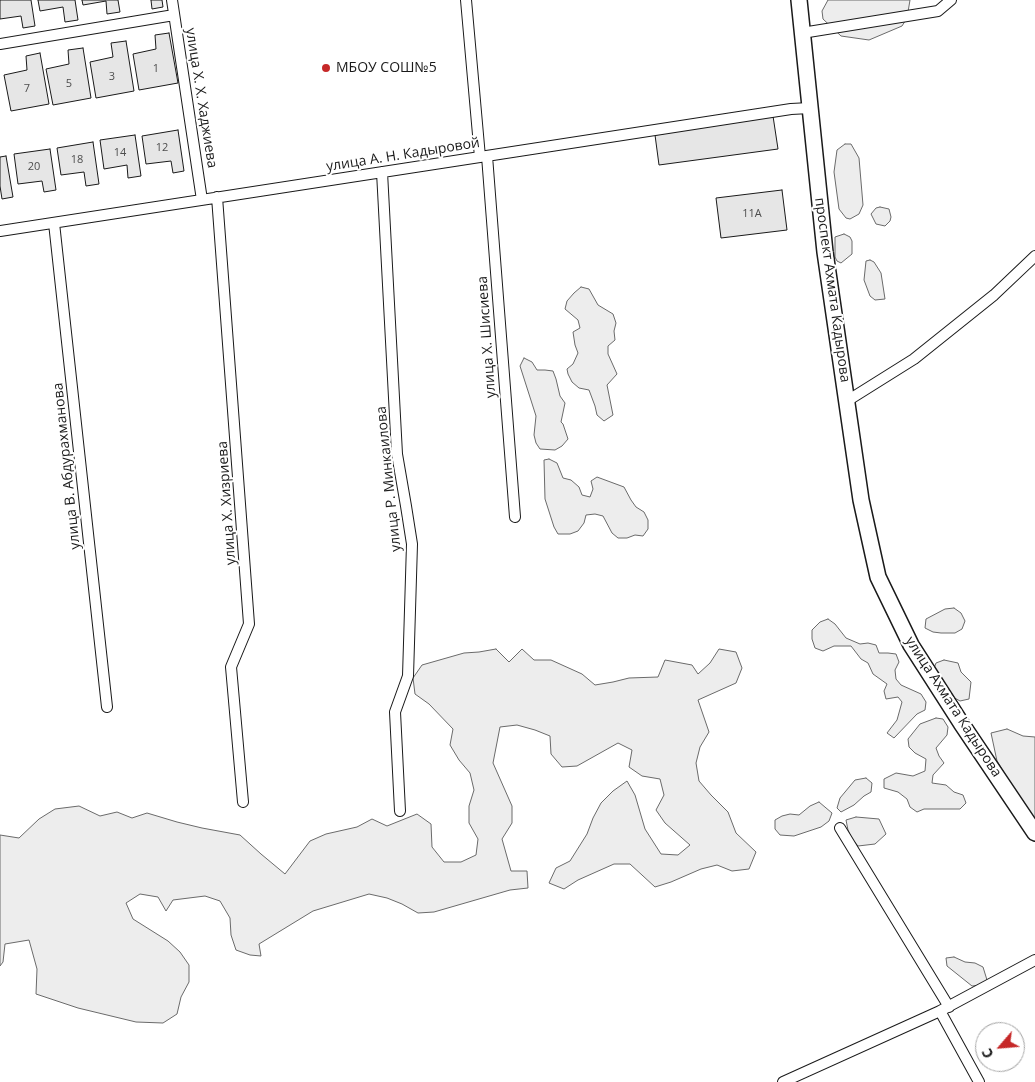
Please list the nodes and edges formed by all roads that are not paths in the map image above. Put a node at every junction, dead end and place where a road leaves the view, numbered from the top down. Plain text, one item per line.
1 (172, 0) edge
2 (466, 0) edge
3 (799, 0) edge
4 (951, 0) edge
5 (174, 15) junction
6 (802, 33) junction
7 (0, 44) edge
8 (810, 108) junction
9 (484, 156) junction
10 (382, 172) junction
11 (217, 197) junction
12 (202, 200) junction
13 (54, 223) junction
14 (0, 231) edge
15 (1035, 256) edge
16 (846, 401) junction
17 (515, 517) dead end
18 (878, 577) joint
19 (107, 706) dead end
20 (243, 802) dead end
21 (400, 811) dead end
22 (840, 828) dead end
23 (1035, 833) edge
24 (1035, 960) edge
25 (945, 1009) junction
26 (783, 1082) edge
27 (979, 1082) edge

1 - 5 street, улица Х. Х. Хаджиева
2 - 9 street, улица Х. Шисиева
3 - 6 street, проспект Ахмата Кадырова
4 - 6 street
5 - 7 street
5 - 12 street, улица Х. Х. Хаджиева
6 - 8 street, проспект Ахмата Кадырова
8 - 9 street, улица А. Н. Кадыровой
8 - 16 street, проспект Ахмата Кадырова
9 - 10 street, улица А. Н. Кадыровой
9 - 17 street, улица Х. Шисиева
10 - 11 street, улица А. Н. Кадыровой
10 - 21 street, улица Р. Минкаилова
11 - 12 street, улица А. Н. Кадыровой
11 - 20 street, улица Х. Хизриева
12 - 13 street, улица А. Н. Кадыровой
13 - 14 street, улица А. Н. Кадыровой
13 - 19 street, улица В. Абдурахманова
15 - 16 street
16 - 18 street, проспект Ахмата Кадырова
18 - 23 street, улица Ахмата Кадырова
22 - 25 street
24 - 25 street
25 - 26 street
25 - 27 street

